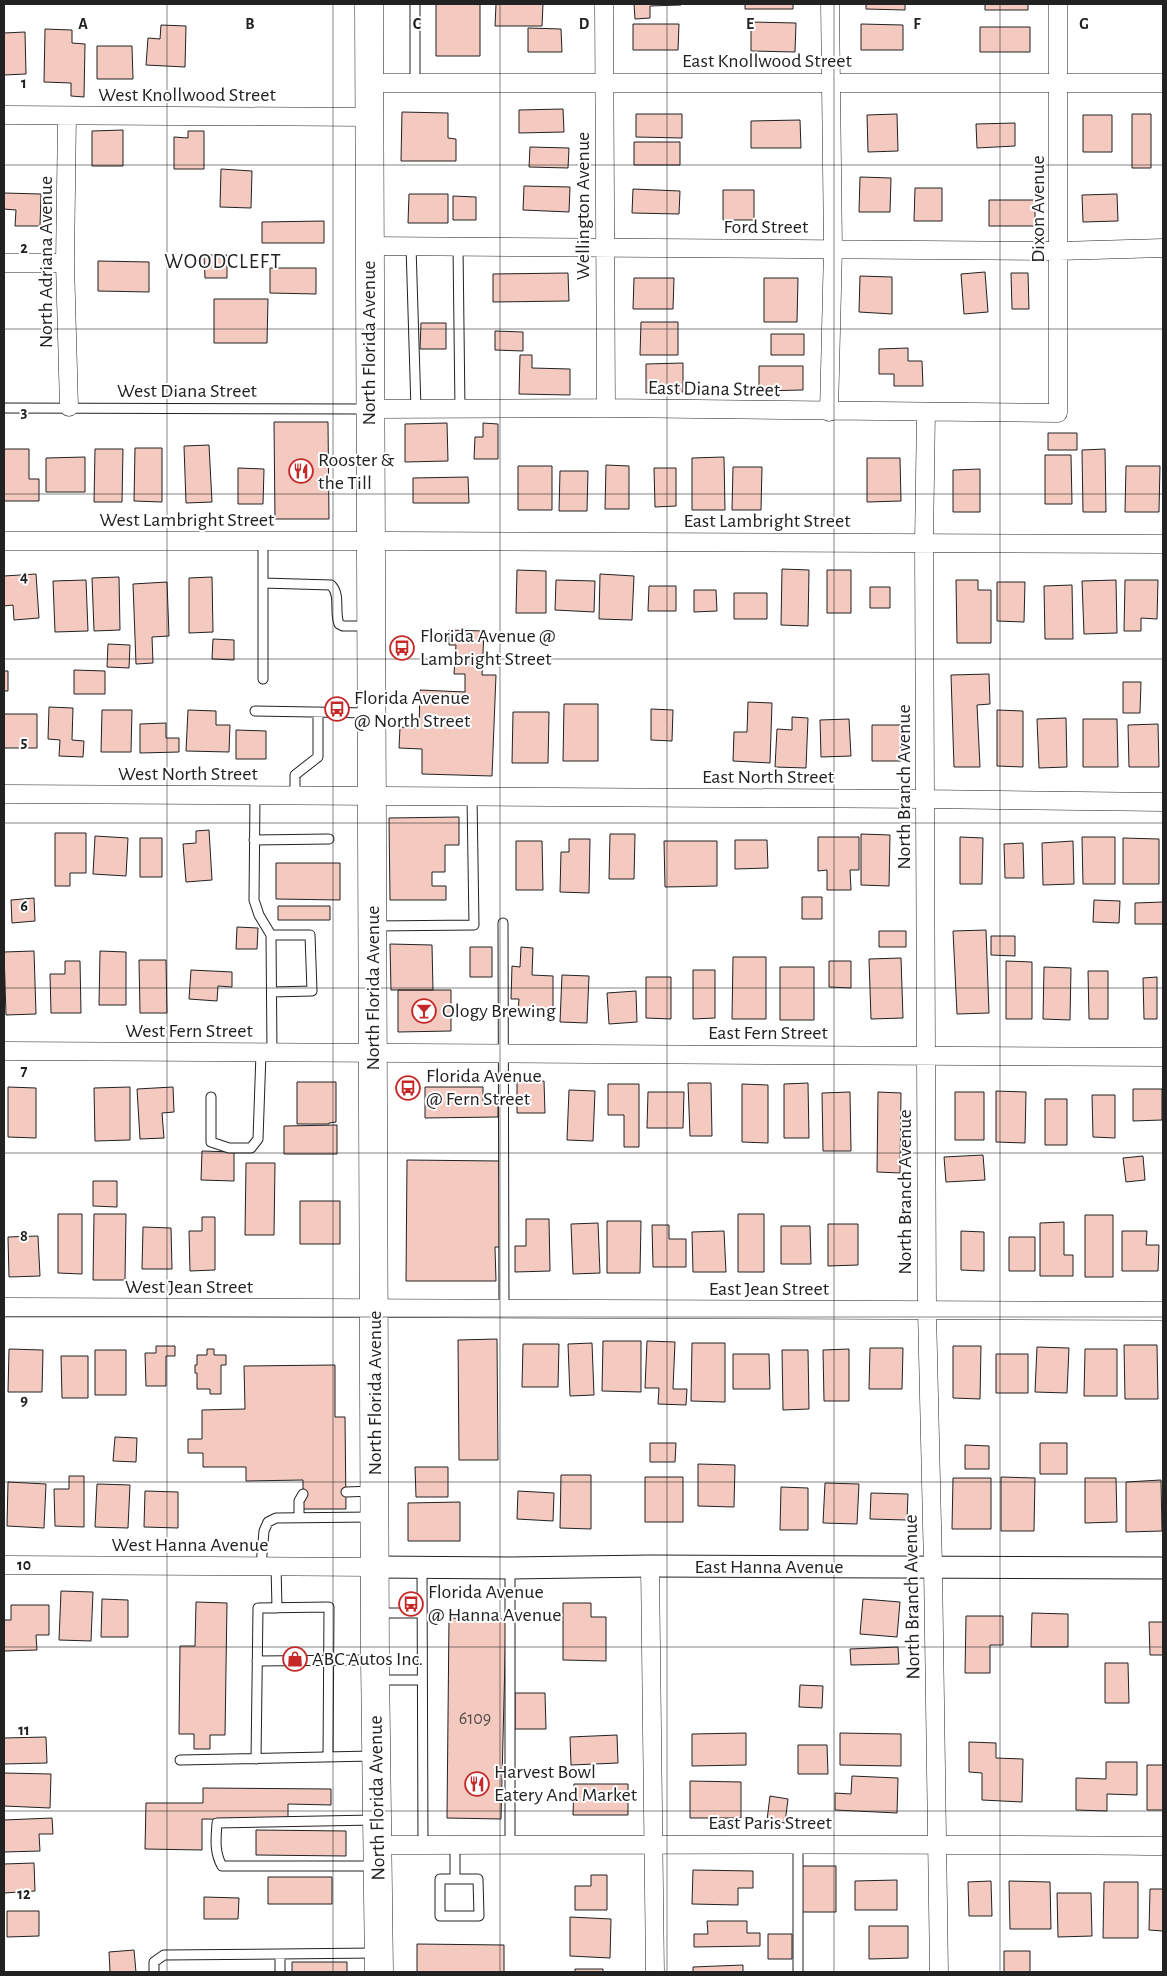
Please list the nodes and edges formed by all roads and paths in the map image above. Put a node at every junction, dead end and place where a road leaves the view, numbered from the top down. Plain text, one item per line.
1 (369, 4) edge
2 (415, 4) edge
3 (604, 4) edge
4 (830, 4) edge
5 (1058, 4) edge
6 (415, 82) junction
7 (604, 82) junction
8 (1058, 82) junction
9 (1163, 82) edge
10 (370, 83) junction
11 (830, 83) junction
12 (4, 115) edge
13 (67, 116) junction
14 (370, 117) junction
15 (368, 246) junction
16 (411, 246) junction
17 (458, 247) junction
18 (833, 248) junction
19 (1163, 248) edge
20 (604, 249) junction
21 (1059, 251) junction
22 (4, 263) edge
23 (64, 263) junction
24 (4, 408) edge
25 (69, 408) junction
26 (606, 408) junction
27 (369, 409) junction
28 (416, 409) junction
29 (460, 409) junction
30 (829, 412) junction
31 (926, 412) junction
32 (1058, 413) joint
33 (4, 541) edge
34 (263, 541) junction
35 (371, 541) junction
36 (924, 543) junction
37 (1163, 544) edge
38 (263, 583) junction
39 (371, 626) junction
40 (263, 679) dead end
41 (255, 711) dead end
42 (318, 712) junction
43 (372, 713) junction
44 (4, 794) edge
45 (255, 796) junction
46 (295, 796) junction
47 (372, 797) junction
48 (472, 797) junction
49 (925, 799) junction
50 (1163, 802) edge
51 (329, 839) dead end
52 (254, 840) junction
53 (502, 923) dead end
54 (372, 926) junction
55 (271, 934) junction
56 (272, 992) junction
57 (4, 1052) edge
58 (266, 1053) junction
59 (373, 1053) junction
60 (503, 1054) junction
61 (926, 1055) junction
62 (1163, 1057) edge
63 (211, 1097) dead end
64 (4, 1307) edge
65 (374, 1309) junction
66 (504, 1310) junction
67 (927, 1311) junction
68 (1163, 1311) edge
69 (346, 1492) dead end
70 (303, 1494) dead end
71 (376, 1504) junction
72 (299, 1517) junction
73 (4, 1565) edge
74 (268, 1566) junction
75 (650, 1566) junction
76 (376, 1567) junction
77 (422, 1567) junction
78 (933, 1567) junction
79 (510, 1568) junction
80 (1163, 1568) edge
81 (277, 1608) junction
82 (376, 1613) junction
83 (422, 1613) junction
84 (329, 1660) junction
85 (257, 1661) junction
86 (376, 1670) junction
87 (422, 1680) junction
88 (377, 1756) junction
89 (328, 1757) junction
90 (256, 1759) junction
91 (180, 1760) dead end
92 (377, 1844) junction
93 (653, 1844) junction
94 (798, 1844) junction
95 (937, 1844) junction
96 (423, 1845) junction
97 (455, 1845) junction
98 (510, 1846) junction
99 (1163, 1846) edge
100 (455, 1879) junction
101 (280, 1954) junction
102 (379, 1963) edge
103 (154, 1972) edge
104 (280, 1972) edge
105 (655, 1972) edge
106 (798, 1972) edge
107 (939, 1972) edge

1 - 10 main road, North Florida Avenue
2 - 6 lane
3 - 7 street, Wellington Avenue
4 - 11 street
5 - 8 street, Dixon Avenue
6 - 7 street, East Knollwood Street
6 - 10 street, East Knollwood Street
7 - 11 street, East Knollwood Street
7 - 20 street, Wellington Avenue
8 - 9 street, East Knollwood Street
8 - 11 street, East Knollwood Street
8 - 21 street, Dixon Avenue
10 - 14 main road, North Florida Avenue
11 - 18 street
12 - 13 street, West Knollwood Street
13 - 14 street, West Knollwood Street
13 - 23 street, North Adriana Avenue
14 - 15 main road, North Florida Avenue
15 - 16 street, Ford Street
15 - 27 main road, North Florida Avenue
16 - 17 street, Ford Street
16 - 28 lane
17 - 20 street, Ford Street
17 - 29 lane
18 - 20 street, Ford Street
18 - 21 street, Ford Street
18 - 30 street
19 - 21 street, Ford Street
20 - 26 street, Wellington Avenue
21 - 32 street, Dixon Avenue
22 - 23 street
23 - 25 street, North Adriana Avenue
24 - 25 lane, West Diana Street
25 - 27 lane, West Diana Street
26 - 29 street, East Diana Street
26 - 30 street, East Diana Street
27 - 28 street, East Diana Street
27 - 35 main road, North Florida Avenue
28 - 29 street, East Diana Street
30 - 31 street, East Diana Street
31 - 32 street, East Diana Street
31 - 36 street, North Branch Avenue
33 - 34 street, West Lambright Street
34 - 35 street, West Lambright Street
34 - 38 lane
35 - 36 street, East Lambright Street
35 - 39 main road, North Florida Avenue
36 - 37 street, East Lambright Street
36 - 49 street, North Branch Avenue
38 - 39 lane
38 - 40 lane
39 - 43 main road, North Florida Avenue
41 - 42 lane
42 - 43 lane
42 - 46 lane
43 - 47 main road, North Florida Avenue
44 - 45 street, West North Street
45 - 46 street, West North Street
45 - 52 lane
46 - 47 street, West North Street
47 - 48 street, East North Street
47 - 54 main road, North Florida Avenue
48 - 49 street, East North Street
48 - 54 lane
49 - 50 street, East North Street
49 - 61 street, North Branch Avenue
51 - 52 lane
52 - 55 lane
53 - 60 lane
54 - 59 main road, North Florida Avenue
55 - 56 lane
55 - 56 lane
56 - 58 lane
57 - 58 street, West Fern Street
58 - 59 street, West Fern Street
58 - 63 lane
59 - 60 street, East Fern Street
59 - 65 main road, North Florida Avenue
60 - 61 street, East Fern Street
60 - 66 lane
61 - 62 street, East Fern Street
61 - 67 street, North Branch Avenue
64 - 65 street, West Jean Street
65 - 66 street, East Jean Street
65 - 71 main road, North Florida Avenue
66 - 67 street, East Jean Street
67 - 68 street, East Jean Street
67 - 78 street, North Branch Avenue
69 - 71 lane
70 - 72 lane
71 - 72 lane
71 - 76 main road, North Florida Avenue
72 - 74 lane
73 - 74 street, West Hanna Avenue
74 - 76 street, West Hanna Avenue
74 - 81 lane
75 - 78 street, East Hanna Avenue
75 - 79 street, East Hanna Avenue
75 - 93 street
76 - 77 street, East Hanna Avenue
76 - 82 main road, North Florida Avenue
77 - 79 street, East Hanna Avenue
77 - 83 lane
78 - 80 street, East Hanna Avenue
78 - 95 street, North Branch Avenue
79 - 98 lane
81 - 84 lane
81 - 85 lane
82 - 83 lane
82 - 86 main road, North Florida Avenue
83 - 87 lane
84 - 85 lane
84 - 86 lane
84 - 89 lane
85 - 90 lane
86 - 87 lane
86 - 88 main road, North Florida Avenue
87 - 96 lane
88 - 89 lane
88 - 92 main road, North Florida Avenue
89 - 90 lane
90 - 91 lane
92 - 92 lane
92 - 96 street, East Paris Street
92 - 102 main road, North Florida Avenue
93 - 94 street, East Paris Street
93 - 98 street, East Paris Street
93 - 105 street
94 - 95 street, East Paris Street
94 - 106 lane
95 - 99 street, East Paris Street
95 - 107 street, North Branch Avenue
96 - 97 street, East Paris Street
97 - 98 street, East Paris Street
97 - 100 lane
100 - 100 lane
101 - 102 lane
101 - 103 lane
101 - 104 lane

